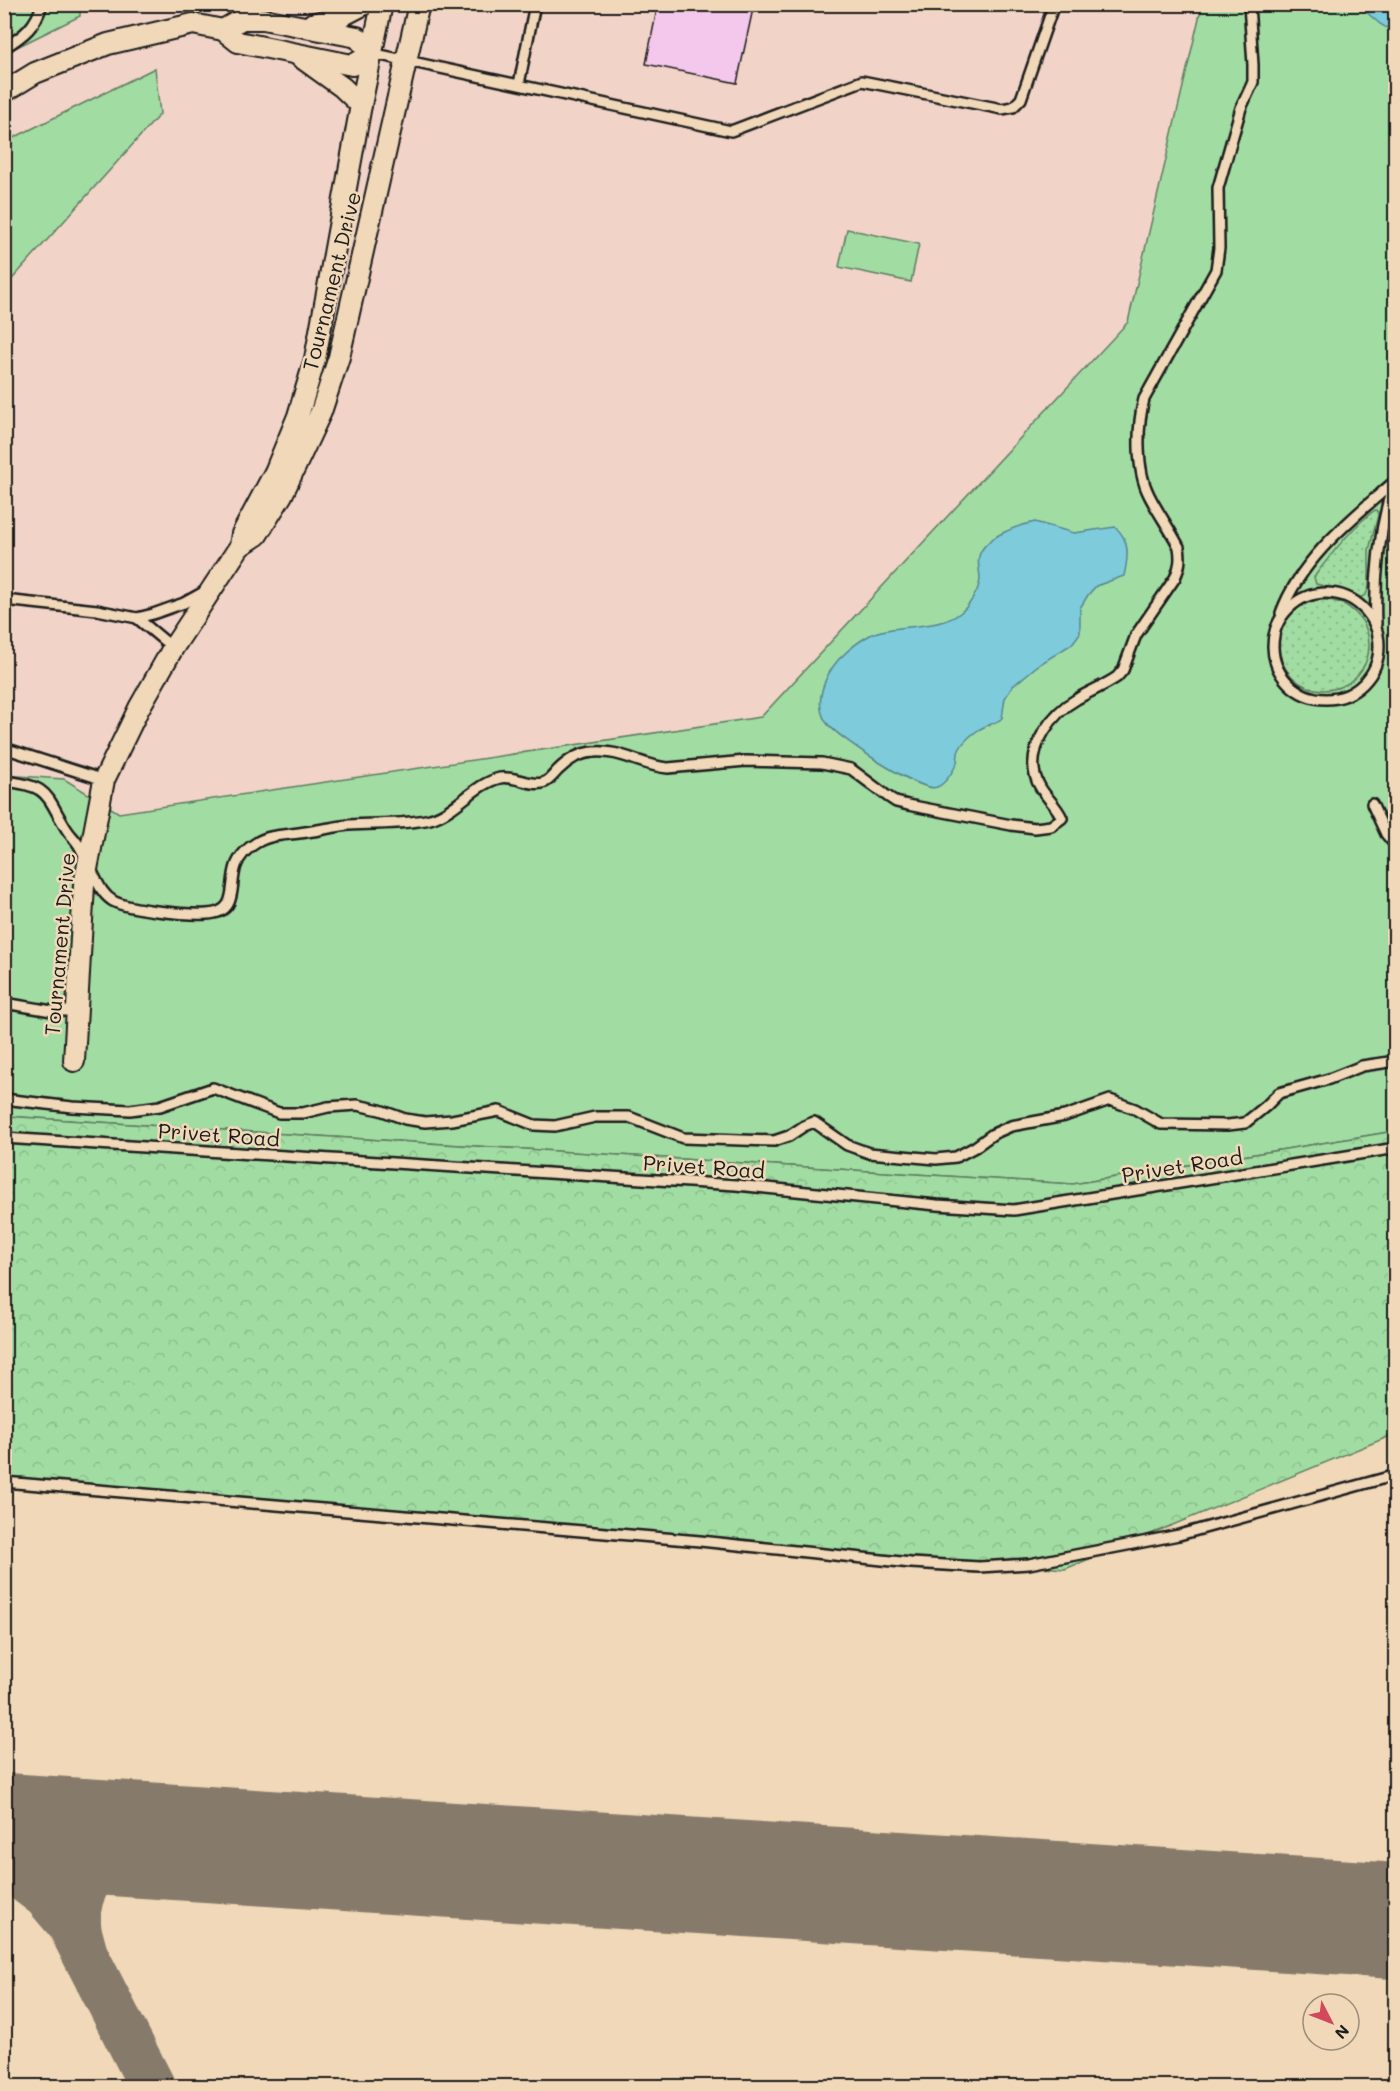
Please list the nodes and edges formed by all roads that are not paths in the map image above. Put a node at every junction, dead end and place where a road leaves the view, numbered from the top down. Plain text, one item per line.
1 (42, 4) edge
2 (365, 4) edge
3 (382, 4) edge
4 (419, 4) edge
5 (535, 4) edge
6 (1054, 4) edge
7 (1249, 4) edge
8 (303, 25) junction
9 (224, 30) junction
10 (4, 48) edge
11 (295, 52) junction
12 (371, 53) junction
13 (406, 61) junction
14 (519, 84) junction
15 (4, 92) edge
16 (361, 105) junction
17 (1395, 481) edge
18 (240, 546) junction
19 (216, 585) junction
20 (4, 600) edge
21 (137, 618) junction
22 (1276, 625) junction
23 (1376, 626) junction
24 (173, 648) junction
25 (4, 748) edge
26 (104, 780) junction
27 (4, 781) edge
28 (1371, 804) dead end
29 (1395, 846) edge
30 (88, 864) junction
31 (4, 1003) edge
32 (77, 1011) junction
33 (74, 1061) dead end
34 (1395, 1061) edge
35 (4, 1099) edge
36 (4, 1138) edge
37 (1395, 1148) edge
38 (1395, 1475) edge
39 (4, 1482) edge

1 - 10 lane
2 - 8 street
3 - 12 street, Tournament Drive
4 - 13 street, Tournament Drive
5 - 14 lane
6 - 14 lane
7 - 30 lane
8 - 9 street
8 - 12 street
9 - 11 street
9 - 15 street
11 - 12 street
11 - 16 street
12 - 13 lane
12 - 16 street, Tournament Drive
13 - 14 lane
13 - 18 street, Tournament Drive
16 - 18 street, Tournament Drive
17 - 22 lane
17 - 23 lane
18 - 19 street, Tournament Drive
19 - 21 lane
19 - 24 street, Tournament Drive
20 - 21 lane
21 - 24 lane
22 - 23 lane
22 - 23 lane
24 - 26 street, Tournament Drive
25 - 26 lane
26 - 30 street, Tournament Drive
27 - 30 lane
28 - 29 lane
30 - 32 street, Tournament Drive
31 - 32 lane
32 - 33 street, Tournament Drive
34 - 35 lane
36 - 37 lane, Privet Road
38 - 39 lane

